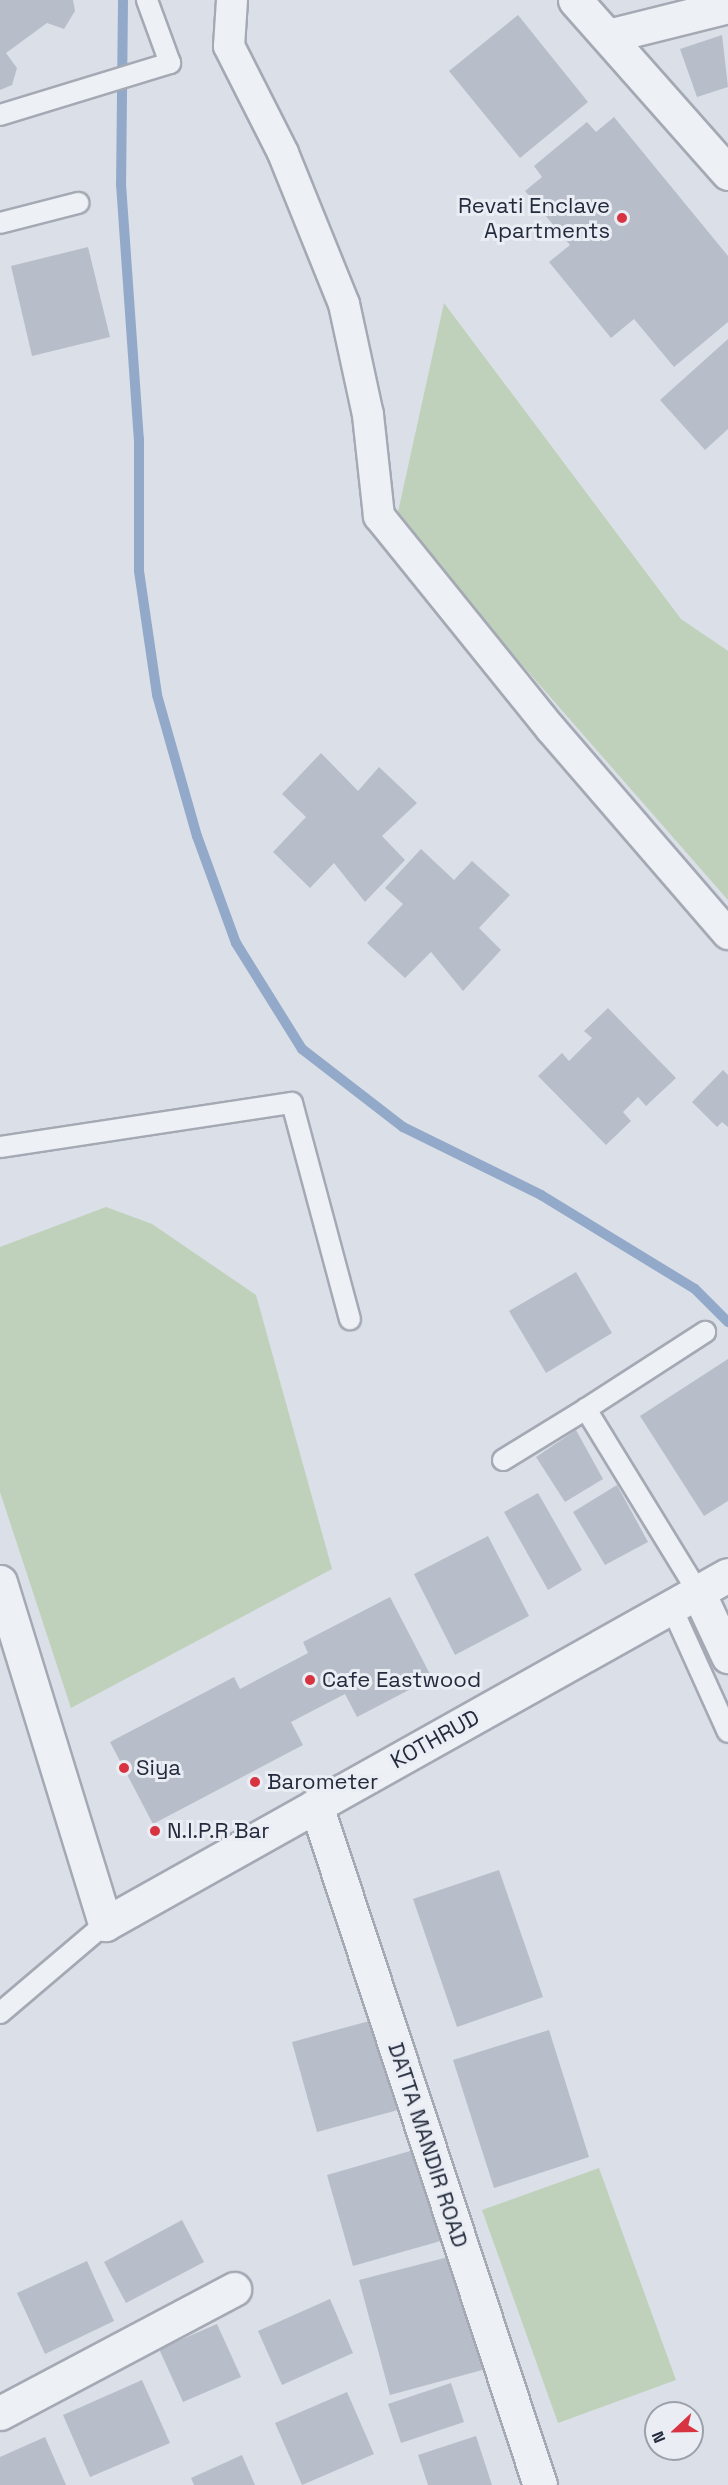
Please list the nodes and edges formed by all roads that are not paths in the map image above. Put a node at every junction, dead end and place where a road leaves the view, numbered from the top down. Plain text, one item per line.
1 (147, 0) edge
2 (232, 0) edge
3 (575, 0) edge
4 (728, 6) edge
5 (608, 36) junction
6 (0, 115) edge
7 (728, 172) edge
8 (78, 203) dead end
9 (0, 223) edge
10 (728, 934) edge
11 (0, 1147) edge
12 (350, 1319) dead end
13 (705, 1332) dead end
14 (586, 1409) junction
15 (503, 1460) dead end
16 (728, 1575) edge
17 (0, 1582) edge
18 (684, 1599) junction
19 (727, 1650) edge
20 (728, 1732) edge
21 (316, 1805) junction
22 (105, 1924) junction
23 (0, 2013) edge
24 (234, 2289) dead end
25 (0, 2413) edge
26 (540, 2485) edge

1 - 6 lane
2 - 10 street
3 - 5 street
4 - 5 street
5 - 7 street
8 - 9 lane
11 - 12 lane
13 - 14 lane
14 - 15 lane
14 - 18 lane
16 - 18 street, KOTHRUD
17 - 22 street
18 - 19 street
18 - 20 lane
18 - 21 street, KOTHRUD
21 - 22 street, KOTHRUD
21 - 26 street, DATTA MANDIR ROAD
22 - 23 lane, KOTHRUD
24 - 25 street

